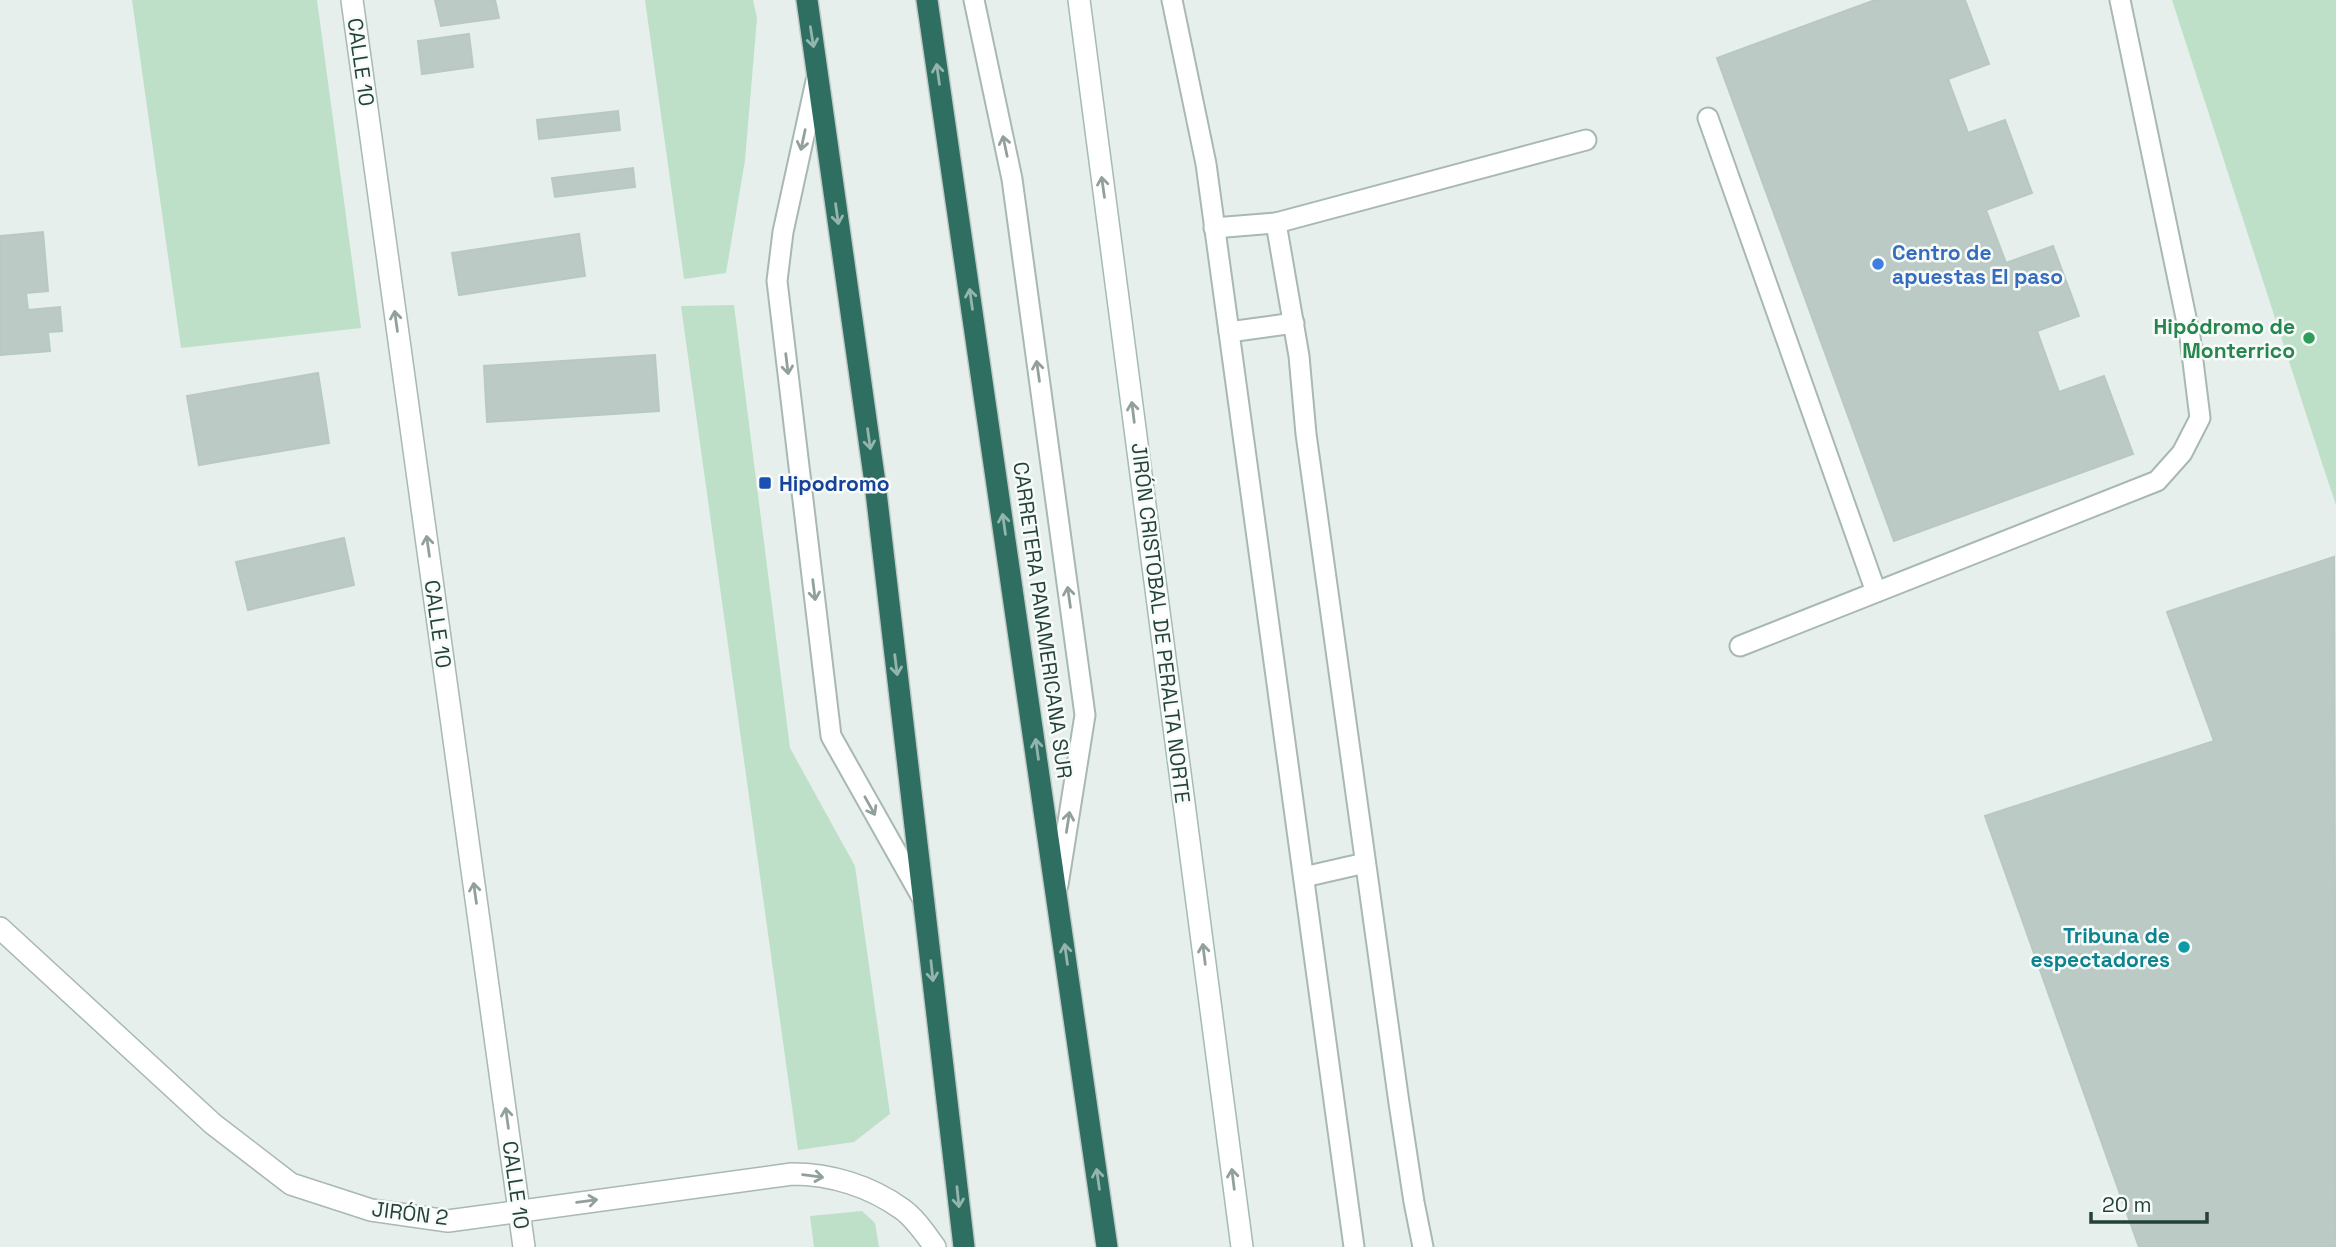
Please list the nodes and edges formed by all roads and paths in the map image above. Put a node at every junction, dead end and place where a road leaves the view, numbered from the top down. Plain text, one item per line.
1 (352, 0) edge
2 (807, 0) edge
3 (928, 0) edge
4 (974, 0) edge
5 (1079, 0) edge
6 (1172, 0) edge
7 (2120, 0) edge
8 (818, 73) junction
9 (1709, 118) dead end
10 (1586, 140) dead end
11 (1276, 223) junction
12 (1214, 228) junction
13 (1294, 323) junction
14 (1229, 332) junction
15 (1877, 592) junction
16 (1740, 646) dead end
17 (1365, 863) junction
18 (1304, 877) junction
19 (1057, 889) junction
20 (925, 903) junction
21 (0, 928) edge
22 (519, 1210) junction
23 (524, 1247) edge
24 (935, 1247) edge
25 (964, 1247) edge
26 (1107, 1247) edge
27 (1242, 1247) edge
28 (1354, 1247) edge
29 (1423, 1247) edge

22 -> 1 street, CALLE 10
2 -> 8 highway
19 -> 3 highway, CARRETERA PANAMERICANA SUR
19 -> 4 lane
27 -> 5 street, JIRÓN CRISTOBAL DE PERALTA NORTE
6 - 12 lane
7 - 15 lane
8 -> 20 highway
8 -> 20 lane
9 - 15 lane
10 - 11 lane
11 - 12 lane
11 - 13 lane
12 - 14 lane
13 - 14 lane
13 - 17 lane
14 - 18 lane
15 - 16 lane
17 - 18 lane
17 - 29 lane
18 - 28 lane
26 -> 19 highway, CARRETERA PANAMERICANA SUR
20 -> 25 highway
21 - 22 street, JIRÓN 2
22 - 23 street, CALLE 10
22 -> 24 street, JIRÓN 2

